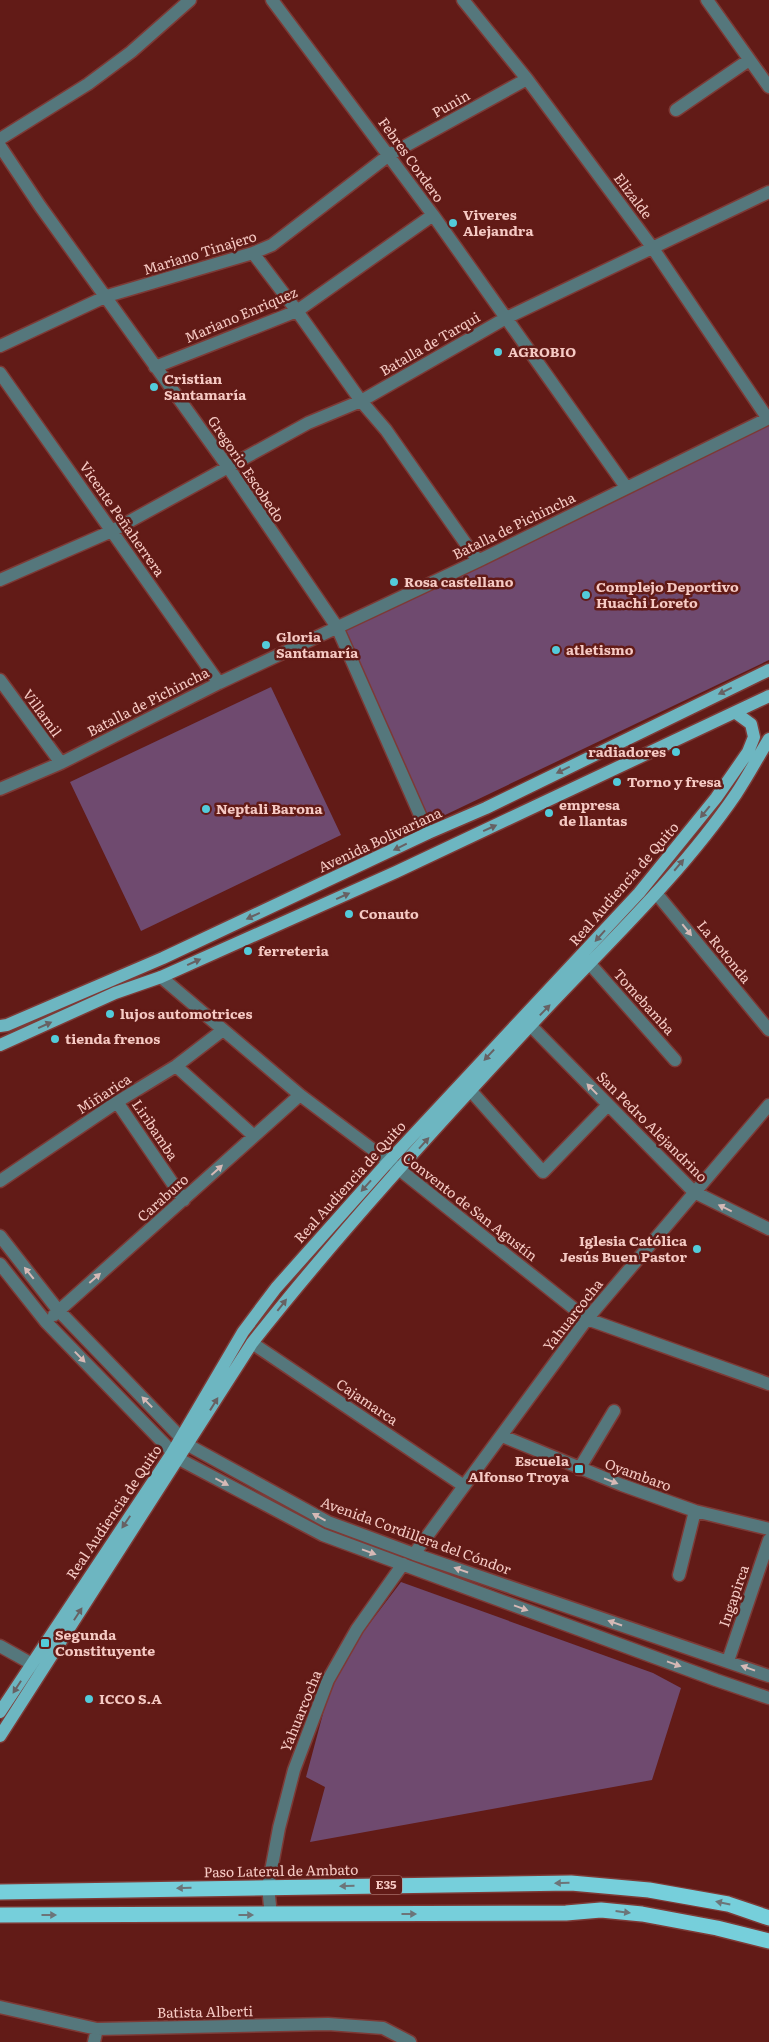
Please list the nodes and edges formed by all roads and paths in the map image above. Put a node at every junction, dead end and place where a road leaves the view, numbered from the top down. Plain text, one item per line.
1 (190, 0) edge
2 (272, 0) edge
3 (463, 0) edge
4 (707, 0) edge
5 (750, 60) junction
6 (527, 79) junction
7 (769, 87) edge
8 (676, 110) dead end
9 (0, 140) edge
10 (0, 146) edge
11 (389, 154) junction
12 (769, 192) edge
13 (433, 215) junction
14 (652, 247) junction
15 (252, 253) junction
16 (106, 296) junction
17 (297, 311) junction
18 (506, 318) junction
19 (0, 346) edge
20 (155, 366) junction
21 (0, 373) edge
22 (361, 401) junction
23 (769, 418) edge
24 (228, 467) junction
25 (626, 487) junction
26 (112, 531) junction
27 (478, 561) junction
28 (0, 580) edge
29 (337, 627) junction
30 (769, 670) edge
31 (0, 680) edge
32 (219, 683) junction
33 (769, 696) edge
34 (736, 714) junction
35 (763, 746) edge
36 (61, 763) junction
37 (0, 789) edge
38 (428, 833) junction
39 (656, 893) junction
40 (590, 964) junction
41 (161, 977) junction
42 (530, 1025) junction
43 (0, 1026) edge
44 (223, 1030) junction
45 (769, 1030) edge
46 (0, 1045) edge
47 (675, 1060) dead end
48 (176, 1066) junction
49 (471, 1091) junction
50 (300, 1095) junction
51 (118, 1102) junction
52 (769, 1105) edge
53 (607, 1106) junction
54 (254, 1136) junction
55 (388, 1162) junction
56 (400, 1170) junction
57 (0, 1181) edge
58 (694, 1192) junction
59 (184, 1200) junction
60 (769, 1229) edge
61 (0, 1236) edge
62 (0, 1264) edge
63 (58, 1310) junction
64 (586, 1319) junction
65 (46, 1322) junction
66 (252, 1343) junction
67 (126, 1380) junction
68 (769, 1384) edge
69 (115, 1393) junction
70 (614, 1412) dead end
71 (502, 1436) junction
72 (184, 1441) junction
73 (176, 1456) junction
74 (579, 1469) junction
75 (464, 1486) junction
76 (695, 1511) junction
77 (769, 1529) edge
78 (769, 1540) edge
79 (414, 1554) junction
80 (403, 1564) junction
81 (679, 1575) dead end
82 (0, 1646) edge
83 (728, 1661) junction
84 (37, 1667) junction
85 (769, 1676) edge
86 (769, 1698) edge
87 (0, 1712) edge
88 (0, 1736) edge
89 (268, 1887) junction
90 (0, 1892) edge
91 (0, 1915) edge
92 (271, 1915) junction
93 (769, 1918) edge
94 (769, 1941) edge
95 (0, 2007) edge
96 (97, 2029) junction
97 (94, 2042) edge
98 (410, 2042) edge

1 - 9 street
2 - 11 street, Febres Cordero
3 - 6 street, Elizalde
4 - 5 street
5 - 7 street
5 - 8 street
6 - 11 street, Punin
6 - 14 street, Elizalde
10 - 16 street, Gregorio Escobedo
11 - 13 street, Febres Cordero
11 - 15 street, Mariano Tinajero
12 - 14 street, Batalla de Tarqui
13 - 17 street, Mariano Enriquez
13 - 18 street, Febres Cordero
14 - 18 street, Batalla de Tarqui
14 - 23 street, Elizalde
15 - 16 street, Mariano Tinajero
15 - 17 street
16 - 19 street, Mariano Tinajero
16 - 20 street, Gregorio Escobedo
17 - 20 street, Mariano Enriquez
17 - 22 street
18 - 22 street, Batalla de Tarqui
18 - 25 street, Febres Cordero
20 - 24 street, Gregorio Escobedo
21 - 26 street, Vicente Peñaherrera
22 - 24 street, Batalla de Tarqui
22 - 27 street
23 - 25 street, Batalla de Pichincha
24 - 26 street, Batalla de Tarqui
24 - 29 street, Gregorio Escobedo
25 - 27 street, Batalla de Pichincha
26 - 28 street, Batalla de Tarqui
26 - 32 street, Vicente Peñaherrera
27 - 29 street, Batalla de Pichincha
29 - 32 street, Batalla de Pichincha
29 - 38 street, Gregorio Escobedo
30 -> 38 main road, Avenida Bolivariana
31 - 36 street, Villamil
32 - 36 street, Batalla de Pichincha
33 - 34 main road
34 - 35 main road
41 -> 34 main road
39 -> 35 main road, Real Audiencia de Quito
35 -> 55 main road, Real Audiencia de Quito
36 - 37 street, Batalla de Pichincha
38 -> 43 main road, Avenida Bolivariana
39 - 40 main road, Real Audiencia de Quito
39 -> 45 street, La Rotonda
42 -> 40 main road, Real Audiencia de Quito
40 - 47 street, Tomebamba
41 - 44 street, Convento de San Agustín
46 -> 41 main road
42 - 49 main road, Real Audiencia de Quito
53 -> 42 street, San Pedro Alejandrino
44 - 48 street, Miñarica
44 - 50 street, Convento de San Agustín
48 - 51 street, Miñarica
48 - 54 street
49 - 53 street
56 -> 49 main road, Real Audiencia de Quito
50 - 54 street, Caraburo
50 - 55 street, Convento de San Agustín
51 - 57 street, Miñarica
51 - 59 street, Liribamba
52 - 58 street, Yahuarcocha
53 - 58 street, San Pedro Alejandrino
59 -> 54 street, Caraburo
55 - 56 street, Convento de San Agustín
55 -> 72 main road, Real Audiencia de Quito
56 - 64 street, Convento de San Agustín
66 -> 56 main road, Real Audiencia de Quito
60 -> 58 street, San Pedro Alejandrino
58 - 64 street, Yahuarcocha
63 -> 59 street, Caraburo
63 -> 61 street, Avenida Cordillera del Cóndor
62 - 65 street
63 - 65 street, Caraburo
63 - 67 street, Avenida Cordillera del Cóndor
64 - 68 street, Convento de San Agustín
64 - 71 street, Yahuarcocha
65 -> 69 street
72 -> 66 main road, Real Audiencia de Quito
66 - 75 street, Cajamarca
67 - 69 street
72 -> 67 street, Avenida Cordillera del Cóndor
69 - 73 street
70 - 74 street
71 - 74 street, Oyambaro
71 - 75 street, Yahuarcocha
72 - 73 main road, Real Audiencia de Quito
79 -> 72 street, Avenida Cordillera del Cóndor
73 -> 80 street
73 - 84 main road, Real Audiencia de Quito
74 -> 76 street, Oyambaro
75 - 79 street, Yahuarcocha
76 - 77 street, Oyambaro
76 - 81 street
78 - 83 street, Ingapirca
83 -> 79 street, Avenida Cordillera del Cóndor
80 -> 86 street
80 - 89 street, Yahuarcocha
82 - 84 street
85 -> 83 street, Avenida Cordillera del Cóndor
84 -> 87 main road, Real Audiencia de Quito
84 - 88 main road, Real Audiencia de Quito
89 -> 90 highway, Paso Lateral de Ambato / E35
89 - 92 street, Yahuarcocha
93 -> 89 highway, Paso Lateral de Ambato / E35
91 -> 92 highway, E35
92 -> 94 highway, E35
95 - 96 street, Batista Alberti
96 - 97 street
96 - 98 street, Batista Alberti

